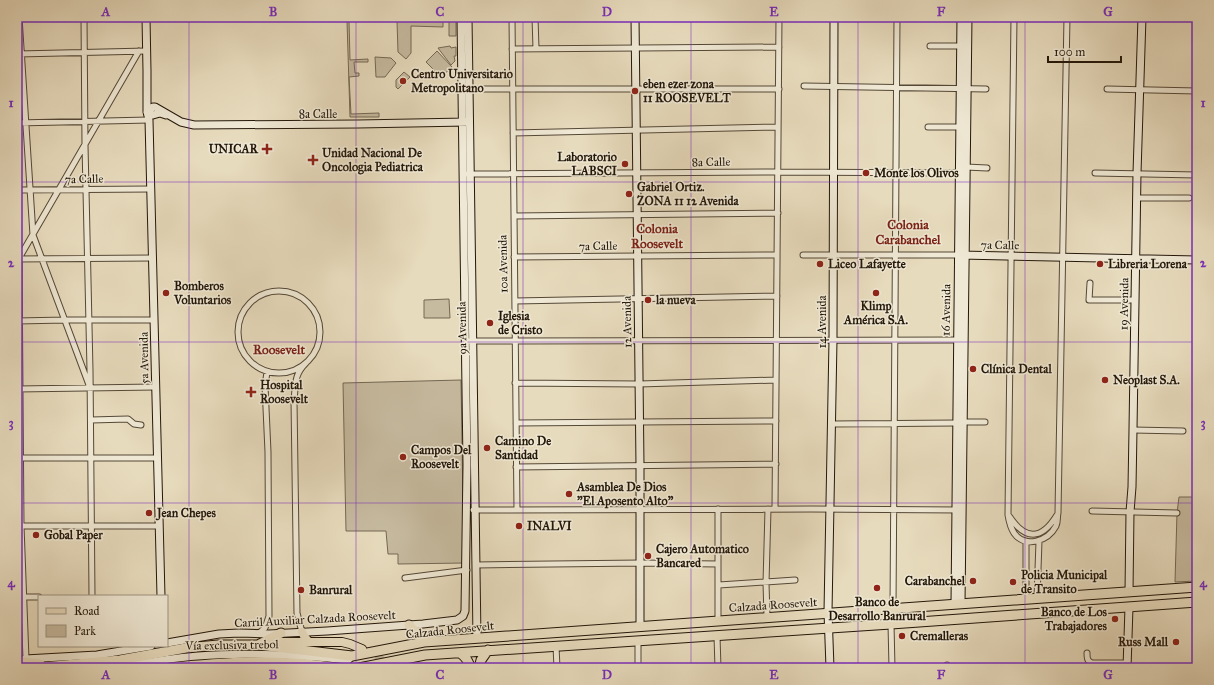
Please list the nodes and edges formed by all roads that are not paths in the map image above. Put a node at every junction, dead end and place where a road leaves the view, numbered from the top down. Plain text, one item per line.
1 (19, 17) edge
2 (84, 17) edge
3 (146, 17) edge
4 (462, 17) edge
5 (468, 17) edge
6 (512, 17) edge
7 (535, 17) edge
8 (635, 17) edge
9 (779, 17) edge
10 (834, 17) edge
11 (897, 17) edge
12 (960, 17) edge
13 (968, 17) edge
14 (1014, 17) edge
15 (1067, 17) edge
16 (1142, 17) edge
17 (930, 46) dead end
18 (960, 46) junction
19 (779, 47) junction
20 (635, 48) junction
21 (512, 49) junction
22 (536, 49) junction
23 (139, 51) junction
24 (147, 51) junction
25 (85, 52) junction
26 (19, 54) edge
27 (804, 86) dead end
28 (834, 87) junction
29 (897, 87) junction
30 (963, 88) junction
31 (466, 89) junction
32 (512, 89) junction
33 (636, 89) junction
34 (986, 89) dead end
35 (1107, 89) dead end
36 (1141, 89) junction
37 (779, 90) junction
38 (1197, 90) edge
39 (147, 99) junction
40 (153, 107) junction
41 (169, 115) junction
42 (150, 116) junction
43 (85, 121) junction
44 (98, 121) junction
45 (466, 122) junction
46 (17, 123) edge
47 (25, 123) junction
48 (928, 126) dead end
49 (778, 127) junction
50 (959, 127) junction
51 (636, 131) junction
52 (513, 134) junction
53 (85, 144) junction
54 (966, 167) junction
55 (987, 168) dead end
56 (778, 172) junction
57 (834, 172) junction
58 (896, 172) junction
59 (958, 173) junction
60 (1095, 173) dead end
61 (1137, 173) junction
62 (467, 174) junction
63 (513, 174) junction
64 (637, 174) junction
65 (1197, 175) edge
66 (151, 189) junction
67 (17, 190) edge
68 (30, 190) junction
69 (58, 190) junction
70 (87, 190) junction
71 (1137, 198) junction
72 (1189, 198) dead end
73 (778, 213) junction
74 (637, 215) junction
75 (514, 216) junction
76 (33, 234) junction
77 (833, 254) junction
78 (777, 255) junction
79 (803, 255) dead end
80 (895, 255) junction
81 (962, 255) junction
82 (638, 256) junction
83 (1010, 256) junction
84 (514, 257) junction
85 (42, 258) junction
86 (88, 258) junction
87 (152, 258) junction
88 (1062, 258) junction
89 (1136, 258) junction
90 (18, 260) edge
91 (1197, 260) edge
92 (1090, 283) dead end
93 (777, 296) junction
94 (638, 299) junction
95 (1135, 300) junction
96 (514, 301) junction
97 (65, 320) junction
98 (89, 320) junction
99 (154, 320) junction
100 (18, 321) edge
101 (639, 340) junction
102 (777, 340) junction
103 (833, 340) junction
104 (895, 340) junction
105 (957, 340) junction
106 (469, 341) junction
107 (515, 341) junction
108 (306, 363) junction
109 (267, 372) junction
110 (776, 380) junction
111 (515, 383) junction
112 (639, 384) junction
113 (156, 387) junction
114 (90, 388) junction
115 (18, 389) edge
116 (91, 420) junction
117 (776, 421) junction
118 (959, 422) junction
119 (985, 422) dead end
120 (516, 423) junction
121 (640, 423) junction
122 (832, 424) junction
123 (894, 424) junction
124 (141, 425) dead end
125 (1133, 430) junction
126 (1183, 431) dead end
127 (19, 458) edge
128 (90, 458) junction
129 (157, 458) junction
130 (776, 464) junction
131 (640, 465) junction
132 (516, 467) junction
133 (640, 509) junction
134 (718, 509) junction
135 (768, 509) junction
136 (775, 509) junction
137 (831, 509) junction
138 (893, 509) junction
139 (467, 510) junction
140 (475, 510) junction
141 (517, 510) junction
142 (958, 510) junction
143 (1092, 511) dead end
144 (1130, 512) junction
145 (1058, 513) junction
146 (1177, 513) dead end
147 (1008, 515) junction
148 (19, 526) edge
149 (91, 526) junction
150 (159, 526) junction
151 (1026, 541) junction
152 (1039, 541) junction
153 (641, 563) junction
154 (718, 564) junction
155 (476, 565) junction
156 (467, 570) junction
157 (404, 578) dead end
158 (795, 580) dead end
159 (766, 583) junction
160 (719, 585) junction
161 (1197, 587) edge
162 (1129, 592) junction
163 (92, 595) edge
164 (161, 595) edge
165 (20, 597) edge
166 (38, 597) edge
167 (1037, 598) junction
168 (1026, 599) junction
169 (1197, 602) edge
170 (958, 604) junction
171 (1129, 607) junction
172 (893, 608) junction
173 (828, 612) junction
174 (463, 616) joint
175 (767, 617) junction
176 (718, 621) junction
177 (891, 624) junction
178 (409, 625) junction
179 (640, 626) junction
180 (829, 628) junction
181 (302, 632) junction
182 (259, 633) junction
183 (281, 633) junction
184 (717, 636) junction
185 (477, 638) junction
186 (638, 641) junction
187 (309, 642) junction
188 (424, 642) junction
189 (168, 643) edge
190 (258, 645) junction
191 (556, 646) junction
192 (145, 647) edge
193 (362, 649) tunnel mouth
194 (488, 650) junction
195 (460, 653) junction
196 (1087, 653) dead end
197 (302, 656) junction
198 (352, 656) junction
199 (20, 660) edge
200 (234, 662) junction
201 (118, 664) edge
202 (63, 665) junction
203 (274, 665) edge
204 (1127, 666) edge
205 (32, 668) edge
206 (89, 668) edge
207 (166, 668) edge
208 (216, 668) edge
209 (297, 668) edge
210 (338, 668) edge
211 (360, 668) edge
212 (470, 668) edge
213 (479, 668) edge
214 (557, 668) edge
215 (638, 668) edge
216 (718, 668) edge
217 (830, 668) edge
218 (892, 668) edge

1 - 26 street
2 - 25 street
3 - 24 street, 5a Avenida
4 - 31 street, 9a Avenida
5 - 31 street, 9a Avenida
6 - 21 street, 10a Avenida
7 - 22 street
8 - 20 street, 12 Avenida
9 - 19 street
10 - 28 street, 14 Avenida
11 - 29 street
12 - 18 street, 16 Avenida
13 - 30 street, 16 Avenida
14 - 83 street
15 - 88 street
16 - 36 street, 19 Avenida
17 - 18 street
18 - 30 street, 16 Avenida
19 - 20 street
19 - 37 street
20 - 22 street
20 - 33 street, 12 Avenida
21 - 22 street
21 - 32 street, 10a Avenida
23 - 24 street
23 - 25 street
23 - 44 street
24 - 39 street, 5a Avenida
25 - 26 street
25 - 43 street
26 - 47 street
27 - 28 street
28 - 29 street
28 - 57 street, 14 Avenida
29 - 30 street
29 - 58 street
30 - 34 street
30 - 50 street, 16 Avenida
30 - 54 street, 16 Avenida
31 - 32 street
31 - 45 street, 9a Avenida
32 - 33 street
32 - 52 street, 10a Avenida
33 - 37 street
33 - 51 street, 12 Avenida
35 - 36 street
36 - 38 street
36 - 61 street, 19 Avenida
37 - 49 street
39 - 40 street
39 - 42 street, 5a Avenida
40 - 41 street, 8a Calle
40 - 42 street, 5a Avenida
41 - 42 street, 8a Calle
41 - 45 street, 8a Calle
42 - 44 street, 8a Calle
42 - 66 street, 5a Avenida
43 - 44 street, 8a Calle
43 - 47 street, 8a Calle
43 - 53 street
44 - 53 street
45 - 62 street, 9a Avenida
46 - 47 street, 8a Calle
47 - 68 street
48 - 50 street
49 - 51 street
49 - 56 street
50 - 59 street, 16 Avenida
51 - 52 street
51 - 64 street, 12 Avenida
52 - 63 street, 10a Avenida
53 - 69 street
53 - 70 street
54 - 55 street
54 - 81 street, 16 Avenida
56 - 57 street, 8a Calle
56 - 64 street, 8a Calle
56 - 73 street
57 - 58 street, 8a Calle
57 - 77 street, 14 Avenida
58 - 59 street, 8a Calle
58 - 80 street
59 - 81 street, 16 Avenida
60 - 61 street
61 - 65 street
61 - 71 street, 19 Avenida
62 - 63 street, 8a Calle
62 - 106 street, 9a Avenida
63 - 64 street, 8a Calle
63 - 75 street, 10a Avenida
64 - 74 street, 12 Avenida
66 - 70 street, 7a Calle
66 - 87 street, 5a Avenida
67 - 68 street, 7a Calle
68 - 69 street, 7a Calle
68 - 76 street
69 - 70 street, 7a Calle
69 - 76 street
70 - 86 street
71 - 72 street
71 - 89 street, 19 Avenida
73 - 74 street
73 - 78 street
74 - 75 street
74 - 82 street, 12 Avenida
75 - 84 street, 10a Avenida
76 - 85 street
76 - 90 street
77 - 79 street, 7a Calle
77 - 80 street, 7a Calle
77 - 103 street, 14 Avenida
78 - 82 street, 7a Calle
78 - 93 street
80 - 81 street, 7a Calle
80 - 104 street
81 - 83 street, 7a Calle
81 - 105 street, 16 Avenida
81 - 118 street, 16 Avenida
82 - 84 street, 7a Calle
82 - 94 street, 12 Avenida
83 - 88 street, 7a Calle
83 - 147 street
84 - 96 street, 10a Avenida
85 - 86 street
85 - 90 street
85 - 97 street
86 - 87 street
86 - 98 street
87 - 99 street, 5a Avenida
88 - 89 street, 7a Calle
88 - 145 street
89 - 91 street, 7a Calle
89 - 95 street, 19 Avenida
90 - 100 street
92 - 95 street
93 - 94 street
93 - 102 street
94 - 96 street
94 - 101 street, 12 Avenida
95 - 125 street, 19 Avenida
96 - 107 street, 10a Avenida
97 - 98 street
97 - 100 street
97 - 114 street
98 - 99 street
98 - 114 street
99 - 113 street, 5a Avenida
100 - 115 street
101 - 102 street
101 - 107 street
101 - 112 street, 12 Avenida
102 - 103 street
102 - 110 street
103 - 104 street
103 - 122 street, 14 Avenida
104 - 105 street
104 - 123 street
105 - 118 street, 16 Avenida
106 - 107 street
106 - 139 street, 9a Avenida
106 - 140 street, 9a Avenida
107 - 111 street, 10a Avenida
108 - 109 street
108 - 109 street
108 - 181 street
109 - 182 street
110 - 112 street
110 - 117 street
111 - 112 street
111 - 120 street, 10a Avenida
112 - 121 street, 12 Avenida
113 - 114 street
113 - 129 street, 5a Avenida
114 - 115 street
114 - 116 street
115 - 127 street
116 - 124 street
116 - 128 street
117 - 121 street
117 - 130 street
118 - 119 street
118 - 123 street
118 - 142 street, 16 Avenida
120 - 121 street
120 - 132 street, 10a Avenida
121 - 131 street, 12 Avenida
122 - 123 street
122 - 137 street, 14 Avenida
123 - 138 street
125 - 126 street
125 - 144 street, 19 Avenida
127 - 128 street
127 - 148 street
128 - 129 street
128 - 149 street
129 - 150 street, 5a Avenida
130 - 131 street
130 - 136 street
131 - 132 street
131 - 133 street, 12 Avenida
132 - 141 street, 10a Avenida
133 - 134 street
133 - 141 street
133 - 153 street, 12 Avenida
134 - 135 street
134 - 154 street
135 - 136 street
135 - 159 street
136 - 137 street
137 - 138 street
137 - 173 street, 14 Avenida
138 - 142 street
138 - 172 street
139 - 140 street
139 - 156 street, 9a Avenida
140 - 141 street
140 - 155 street, 9a Avenida
142 - 170 street, 16 Avenida
143 - 144 street
144 - 146 street
144 - 162 street, 19 Avenida
145 - 147 street
145 - 152 street
147 - 151 street
148 - 149 street
148 - 165 street
149 - 150 street
149 - 163 street
150 - 164 street, 5a Avenida
151 - 152 street
151 - 168 street
152 - 167 street
153 - 154 street
153 - 155 street
153 - 179 street, 12 Avenida
154 - 160 street
155 - 185 street, 9a Avenida
156 - 157 street
156 - 174 street, 9a Avenida
158 - 159 street
159 - 160 street
159 - 175 street
160 - 176 street
161 - 162 highway, Calzada Roosevelt
162 - 167 highway, Calzada Roosevelt
165 - 166 street
165 - 199 street
167 - 168 highway, Calzada Roosevelt
168 - 170 highway, Calzada Roosevelt
169 - 171 highway, Calzada Roosevelt
170 - 172 highway, Calzada Roosevelt
171 - 177 highway, Calzada Roosevelt
171 - 204 street
172 - 173 highway, Calzada Roosevelt
173 - 175 highway, Calzada Roosevelt
173 - 180 street, 14 Avenida
174 - 178 street, Carril Auxiliar Calzada Roosevelt
175 - 176 highway, Calzada Roosevelt
176 - 179 highway, Calzada Roosevelt
177 - 180 highway, Calzada Roosevelt
177 - 218 street
178 - 181 street, Carril Auxiliar Calzada Roosevelt
178 - 188 highway
179 - 185 highway, Calzada Roosevelt
180 - 184 highway, Calzada Roosevelt
180 - 217 street
181 - 183 street, Carril Auxiliar Calzada Roosevelt
181 - 187 main road
182 - 183 street, Carril Auxiliar Calzada Roosevelt
182 - 189 street, Carril Auxiliar Calzada Roosevelt
183 - 190 highway
184 - 186 highway, Calzada Roosevelt
184 - 216 street
185 - 188 highway, Calzada Roosevelt
186 - 191 highway, Calzada Roosevelt
186 - 215 street
187 - 190 main road
187 - 193 main road
188 - 198 highway, Calzada Roosevelt
190 - 198 highway, Calzada Roosevelt
190 - 201 highway, Calzada Roosevelt
191 - 194 highway, Calzada Roosevelt
191 - 214 street
192 - 199 street
194 - 195 highway, Calzada Roosevelt
194 - 213 highway
195 - 211 highway, Calzada Roosevelt
195 - 212 highway
196 - 204 street
197 - 198 street, Calzada Roosevelt
197 - 201 street, Vía exclusiva trebol
197 - 211 street, Calzada Roosevelt
199 - 202 highway
200 - 203 highway
200 - 207 highway
200 - 208 street
201 - 202 highway, Calzada Roosevelt
201 - 206 highway
202 - 205 highway, Calzada Roosevelt
203 - 209 street
203 - 210 highway

